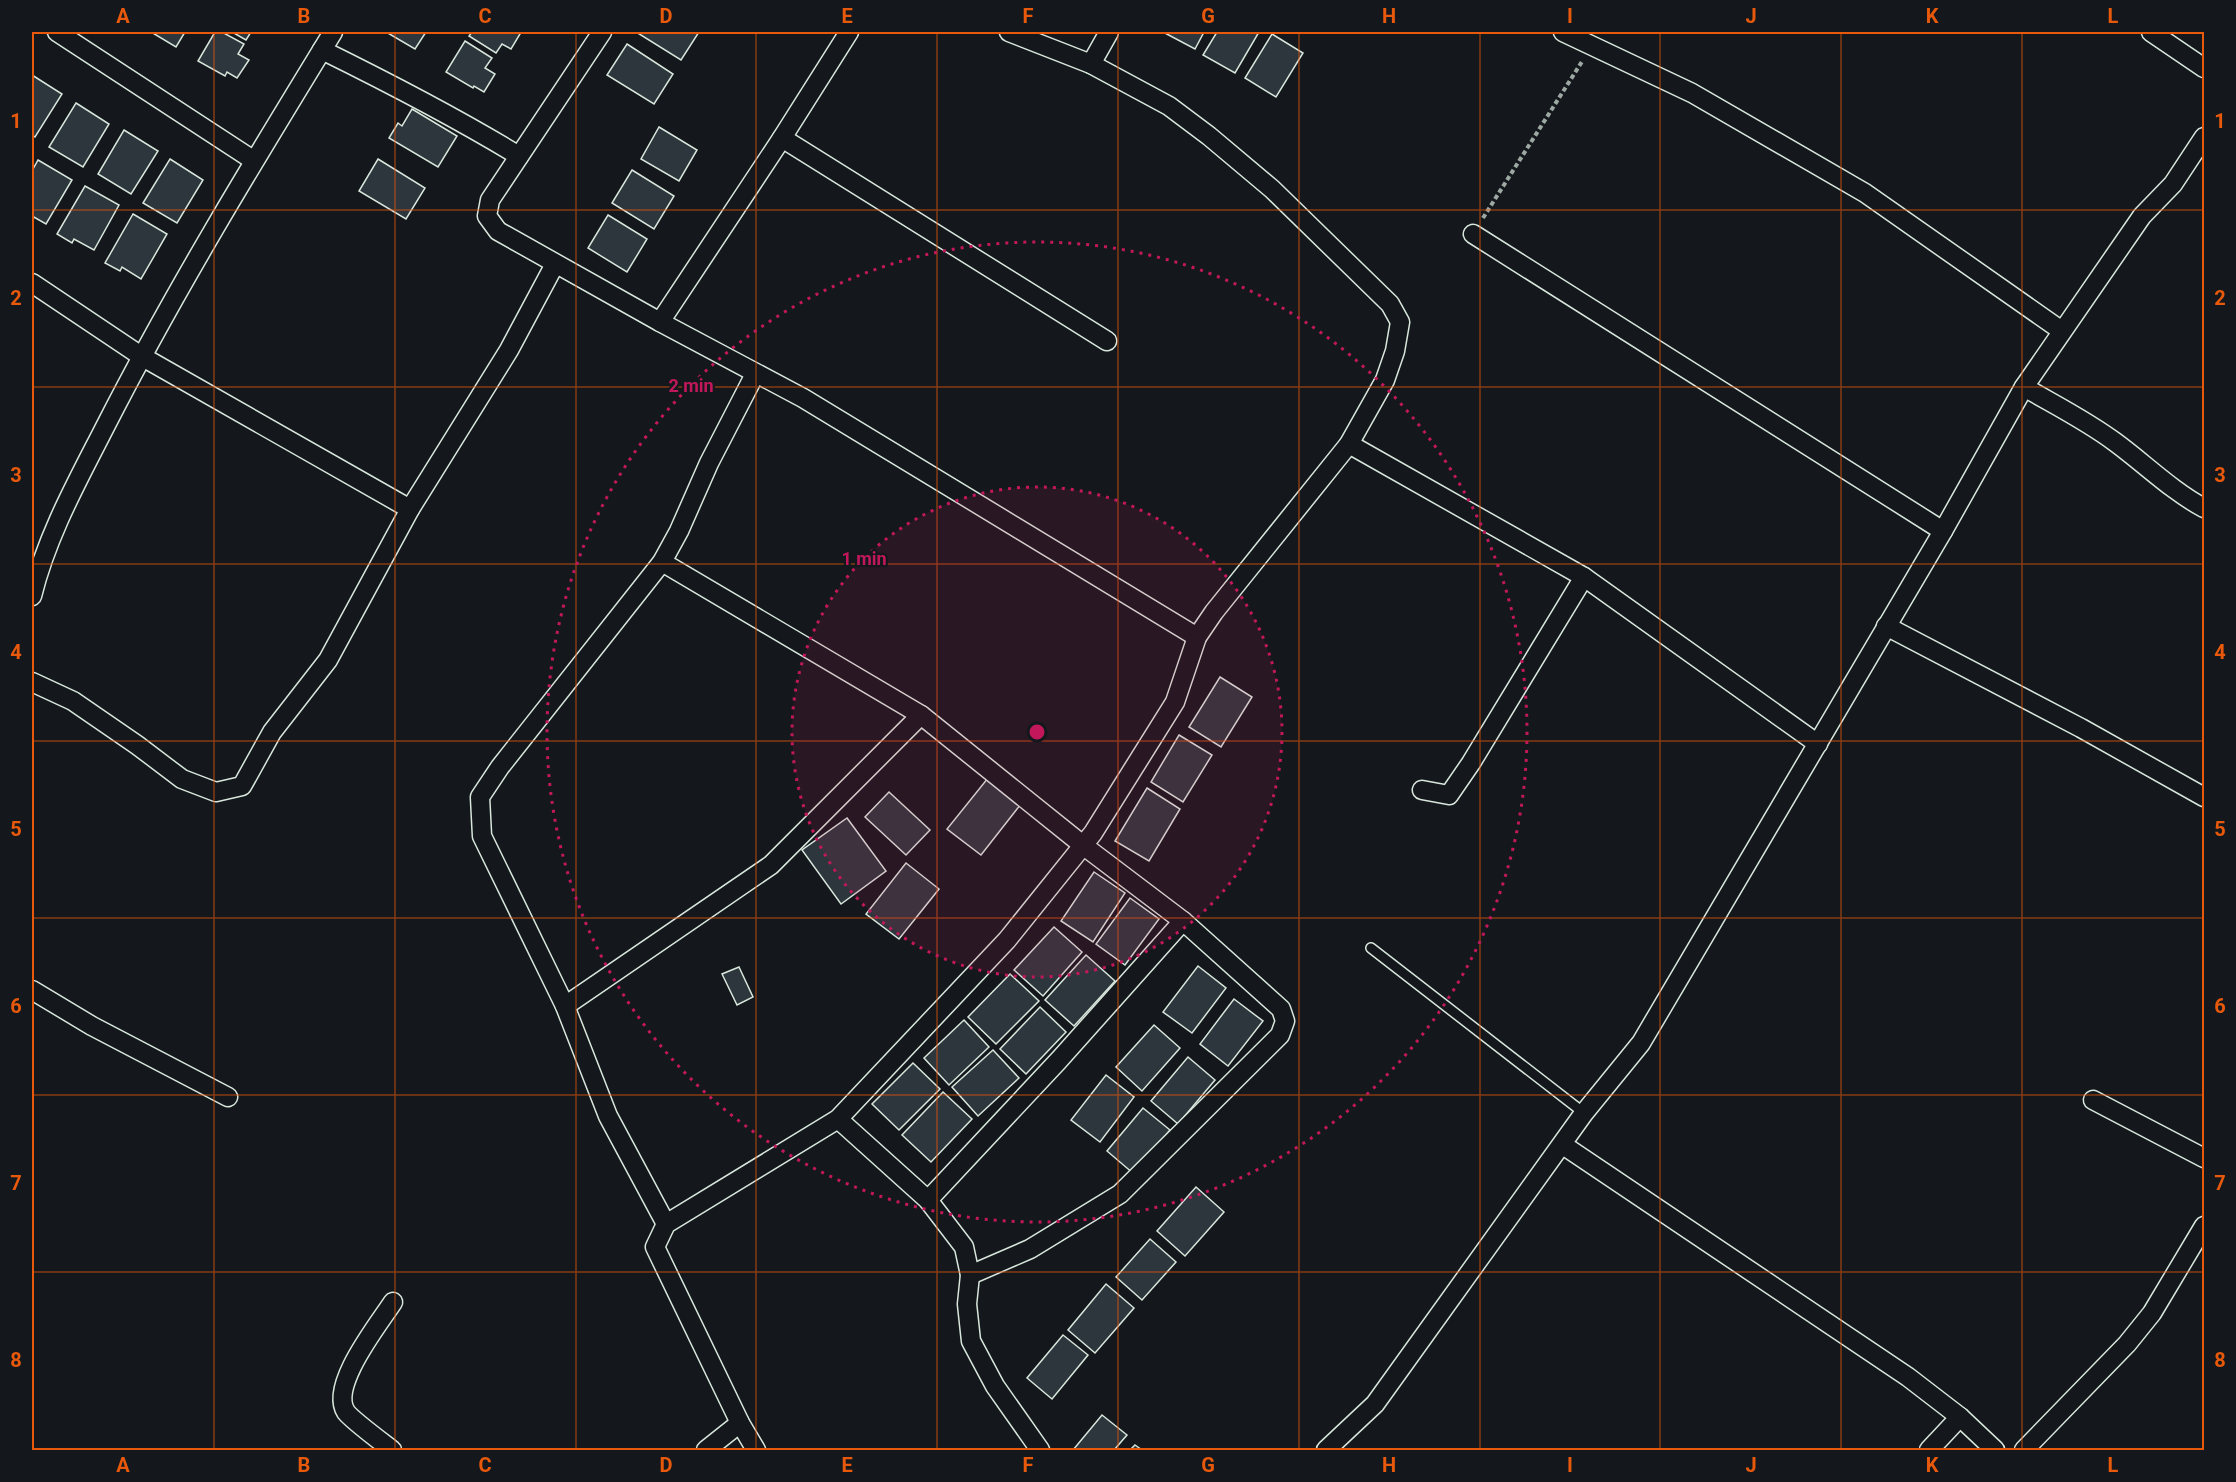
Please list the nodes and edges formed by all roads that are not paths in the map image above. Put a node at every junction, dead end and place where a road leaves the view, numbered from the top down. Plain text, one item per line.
1 (57, 32) edge
2 (333, 32) edge
3 (602, 32) edge
4 (849, 32) edge
5 (1009, 32) edge
6 (1109, 32) edge
7 (1563, 32) edge
8 (2151, 32) edge
9 (82, 39) edge
10 (322, 50) junction
11 (1091, 64) junction
12 (2205, 68) edge
13 (2205, 137) edge
14 (782, 138) junction
15 (519, 156) junction
16 (253, 160) junction
17 (1473, 234) road end
18 (555, 264) junction
19 (32, 283) edge
20 (660, 322) junction
21 (2062, 331) junction
22 (1107, 341) dead end
23 (141, 356) junction
24 (755, 374) junction
25 (2024, 387) junction
26 (1349, 444) junction
27 (2205, 508) edge
28 (410, 509) junction
29 (1943, 531) junction
30 (662, 562) junction
31 (1584, 577) junction
32 (32, 596) edge
33 (1886, 626) junction
34 (1197, 637) junction
35 (32, 682) edge
36 (921, 715) junction
37 (1818, 744) junction
38 (1422, 790) dead end
39 (2205, 797) edge
40 (1084, 846) junction
41 (1183, 921) junction
42 (1371, 948) dead end
43 (32, 990) edge
44 (565, 1006) junction
45 (228, 1097) dead end
46 (2092, 1100) dead end
47 (1584, 1113) junction
48 (838, 1119) junction
49 (1563, 1145) junction
50 (2205, 1158) edge
51 (928, 1200) junction
52 (666, 1224) junction
53 (2205, 1226) edge
54 (969, 1275) junction
55 (393, 1302) dead end
56 (1960, 1417) junction
57 (740, 1423) junction
58 (392, 1450) edge
59 (706, 1450) edge
60 (756, 1450) edge
61 (1040, 1450) edge
62 (1326, 1450) edge
63 (1929, 1450) edge
64 (1995, 1450) edge
65 (2024, 1450) edge

1 - 9 street
2 - 10 street
3 - 15 street
4 - 14 street
5 - 11 street
6 - 11 street
7 - 21 street
8 - 12 street
9 - 16 street
10 - 15 street
10 - 16 street
11 - 26 street
13 - 21 street
14 - 20 street
14 - 22 street
15 - 18 street
16 - 23 street
17 - 29 street
18 - 20 street
18 - 28 street
19 - 23 street
20 - 24 street
21 - 25 street
23 - 28 street
23 - 32 street
24 - 30 street
24 - 34 street
25 - 27 street
25 - 29 street
26 - 31 street
26 - 34 street
28 - 35 street
29 - 33 street
30 - 36 street
30 - 44 street
31 - 37 street
31 - 38 street
33 - 37 street
33 - 39 street
34 - 40 street
36 - 40 street
36 - 44 street
37 - 47 street
40 - 41 street
40 - 48 street
41 - 51 street
41 - 54 street
42 - 47 lane
43 - 45 street
44 - 52 street
46 - 50 street
47 - 49 street
48 - 51 street
48 - 52 street
49 - 56 street
49 - 62 street
51 - 54 street
52 - 57 street
53 - 65 street
54 - 61 street
55 - 58 street
56 - 63 street
56 - 64 street
57 - 59 street
57 - 60 street

